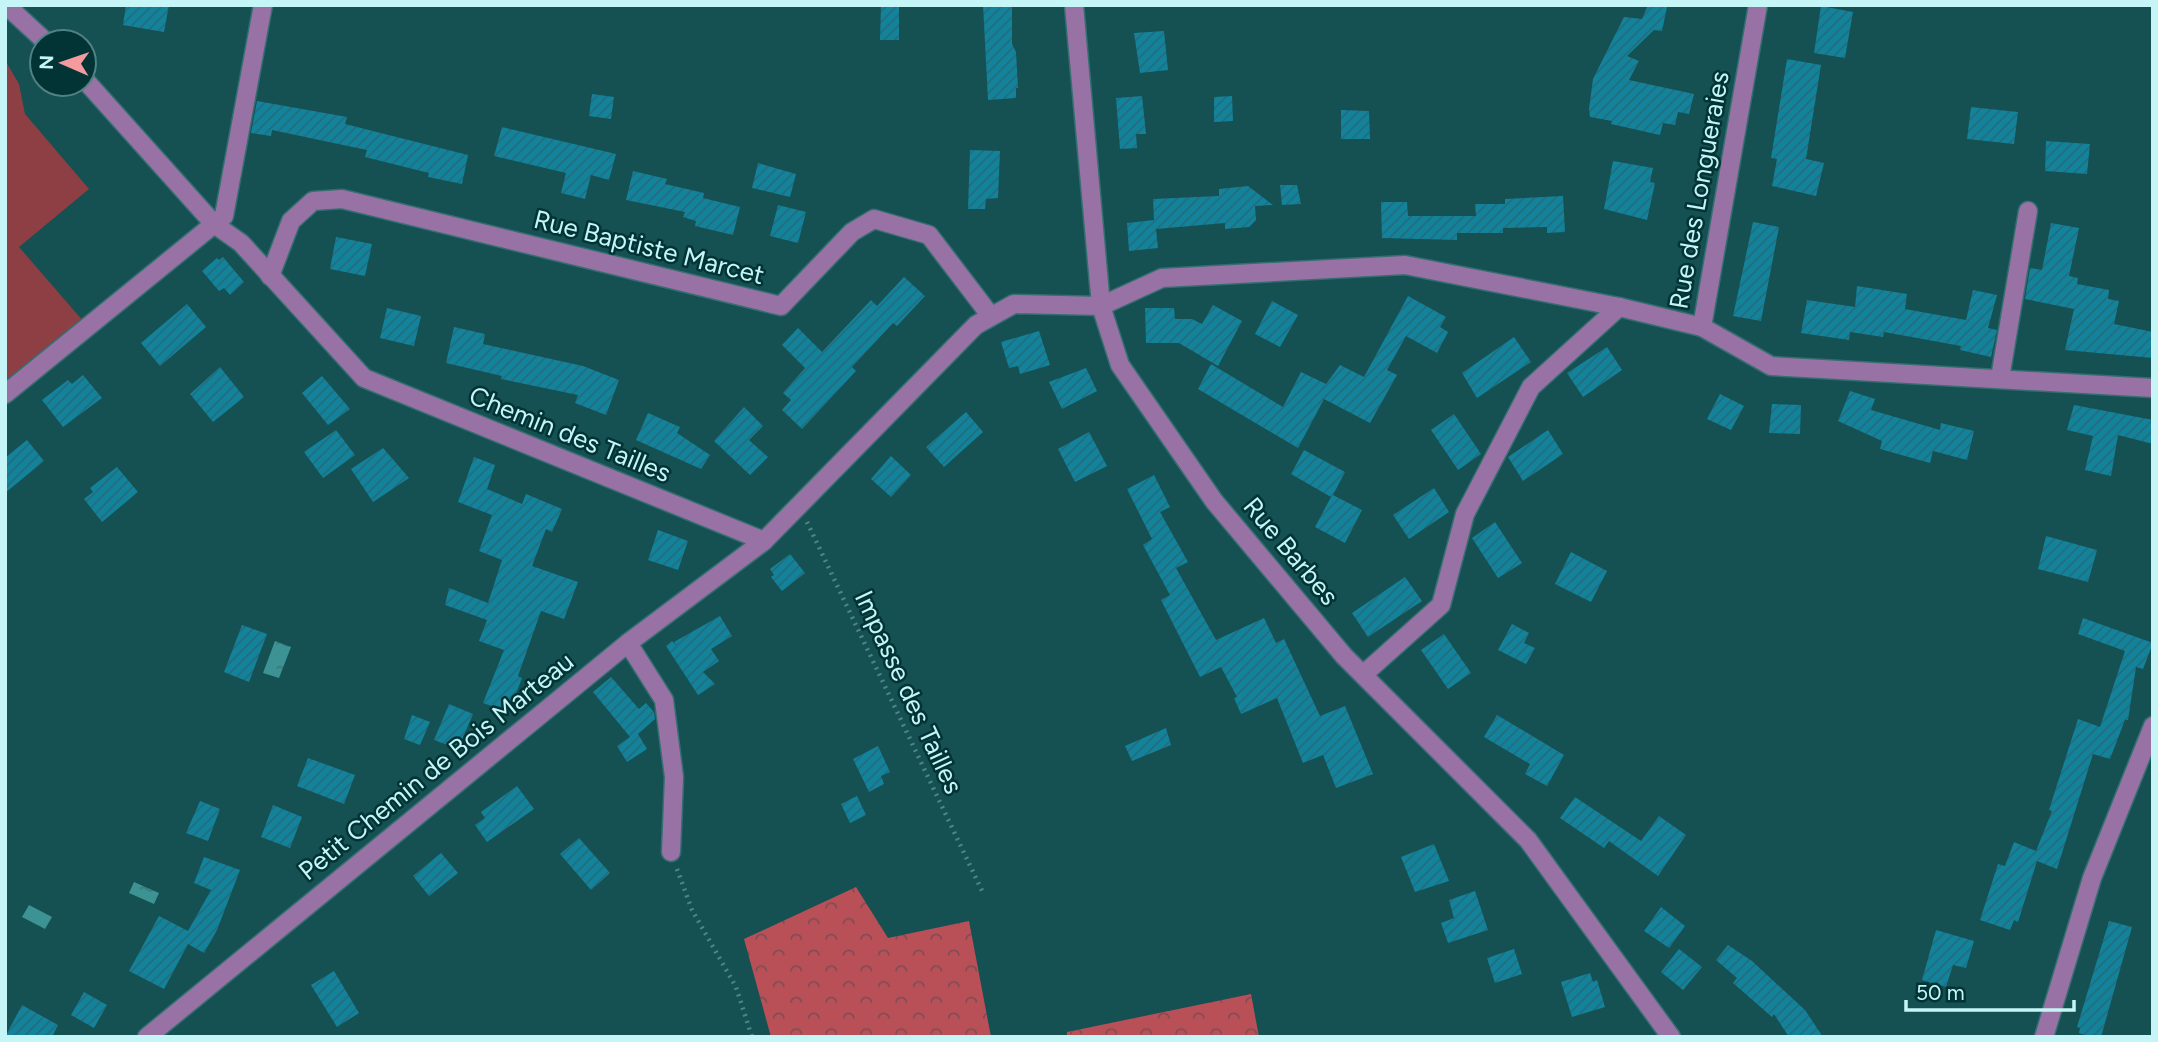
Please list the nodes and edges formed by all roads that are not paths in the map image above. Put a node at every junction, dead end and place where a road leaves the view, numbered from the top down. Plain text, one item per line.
1 (6, 5) edge
2 (263, 5) edge
3 (1074, 5) edge
4 (1758, 5) edge
5 (31, 28) edge
6 (98, 95) edge
7 (2028, 211) dead end
8 (214, 224) junction
9 (270, 276) junction
10 (1101, 306) junction
11 (1619, 307) junction
12 (990, 315) junction
13 (1702, 327) junction
14 (2000, 377) junction
15 (2153, 388) edge
16 (5, 394) edge
17 (764, 541) junction
18 (628, 643) junction
19 (1366, 673) junction
20 (2153, 726) edge
21 (671, 852) road end
22 (147, 1037) edge
23 (1671, 1037) edge
24 (2045, 1037) edge

1 - 5 street
2 - 8 street
3 - 10 street, Rue Barbes
4 - 13 street, Rue des Longueraies
6 - 8 street, Chemin des Tailles
7 - 14 street
8 - 9 street, Chemin des Tailles
8 - 16 street
9 - 12 street, Rue Baptiste Marcet
9 - 17 street, Chemin des Tailles
10 - 11 street
10 - 12 street
10 - 19 street, Rue Barbes
11 - 13 street
11 - 19 street
12 - 17 street
13 - 14 street, Rue des Longueraies
14 - 15 street, Rue des Longueraies
17 - 18 street, Petit Chemin de Bois Marteau
18 - 21 street
18 - 22 street, Petit Chemin de Bois Marteau
19 - 23 street, Rue Barbes
20 - 24 street

